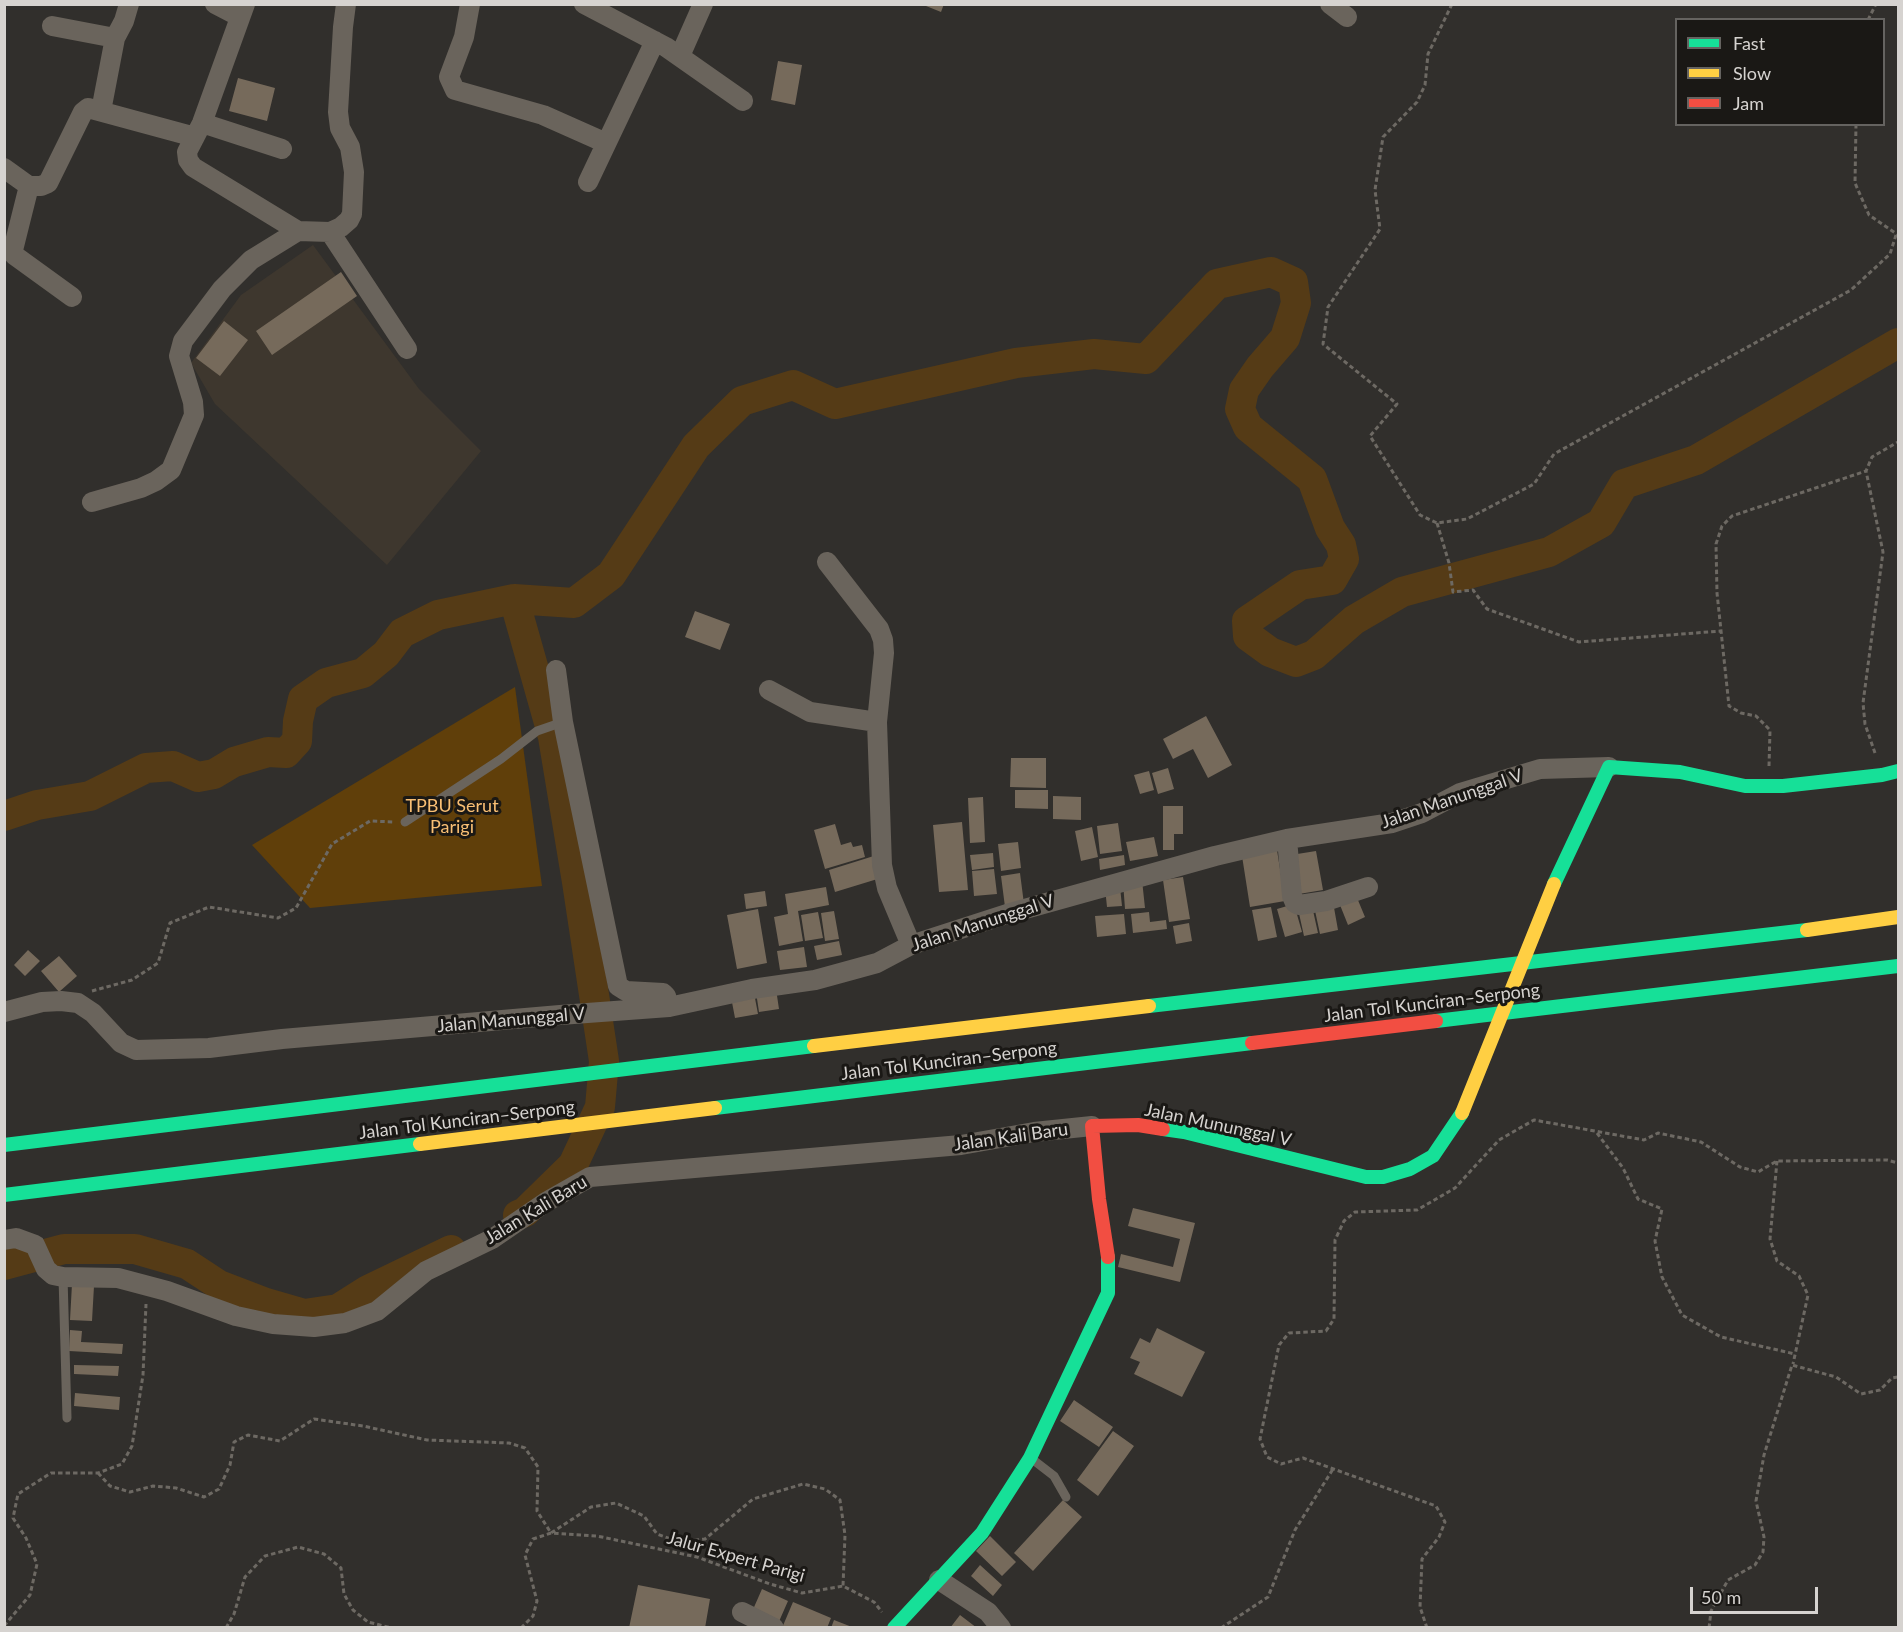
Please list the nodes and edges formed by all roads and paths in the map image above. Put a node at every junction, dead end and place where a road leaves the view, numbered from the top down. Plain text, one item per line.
1 (129, 4) edge
2 (215, 4) edge
3 (346, 4) edge
4 (470, 4) edge
5 (584, 4) edge
6 (703, 4) edge
7 (1330, 4) edge
8 (1452, 4) edge
9 (1875, 4) edge
10 (243, 11) edge
11 (1347, 17) dead end
12 (1869, 18) edge
13 (52, 26) dead end
14 (115, 38) junction
15 (655, 41) junction
16 (680, 56) junction
17 (743, 101) dead end
18 (101, 111) junction
19 (1856, 126) edge
20 (198, 130) junction
21 (606, 143) junction
22 (282, 149) dead end
23 (4, 168) edge
24 (588, 182) dead end
25 (29, 186) junction
26 (298, 231) junction
27 (330, 232) junction
28 (1897, 235) edge
29 (72, 297) dead end
30 (407, 349) dead end
31 (1899, 442) edge
32 (1866, 471) junction
33 (92, 502) dead end
34 (1437, 523) junction
35 (827, 562) dead end
36 (1721, 631) junction
37 (556, 670) dead end
38 (770, 690) dead end
39 (877, 722) junction
40 (558, 724) junction
41 (1609, 767) junction
42 (1899, 771) edge
43 (1882, 775) junction
44 (1769, 786) junction
45 (405, 822) joint
46 (1287, 839) junction
47 (1368, 887) dead end
48 (1899, 908) edge
49 (1899, 917) edge
50 (1806, 930) junction
51 (911, 945) junction
52 (1899, 966) edge
53 (91, 992) dead end
54 (669, 1008) junction
55 (4, 1012) edge
56 (1092, 1126) junction
57 (1596, 1132) junction
58 (4, 1145) edge
59 (1778, 1161) junction
60 (1899, 1163) edge
61 (4, 1195) edge
62 (4, 1240) edge
63 (54, 1273) junction
64 (146, 1286) junction
65 (1795, 1354) junction
66 (1792, 1365) junction
67 (1899, 1377) edge
68 (68, 1418) dead end
69 (1030, 1458) junction
70 (1333, 1469) junction
71 (98, 1473) junction
72 (1066, 1497) dead end
73 (551, 1533) junction
74 (939, 1580) junction
75 (843, 1586) junction
76 (742, 1612) dead end
77 (4, 1626) edge
78 (894, 1627) edge
79 (226, 1628) edge
80 (392, 1628) edge
81 (521, 1628) edge
82 (774, 1628) edge
83 (1001, 1628) edge
84 (1221, 1628) edge
85 (1427, 1628) edge
86 (1709, 1628) edge

1 - 14 street
2 - 10 street
3 - 27 street
4 - 21 street
5 - 15 street
6 - 16 street
7 - 11 street
8 - 34 path
9 - 12 path
10 - 20 street
13 - 14 street
14 - 18 street
15 - 16 street
15 - 21 street
16 - 17 street
18 - 20 street
18 - 25 street
19 - 28 path
20 - 22 street
20 - 26 street
21 - 24 street
23 - 25 street
25 - 29 street
26 - 27 street
26 - 33 street
27 - 30 street
28 - 34 path
31 - 32 path
32 - 36 path
32 - 43 path
34 - 36 path
35 - 39 street
36 - 44 path
37 - 40 street
38 - 39 street
39 - 51 street
40 - 45 lane
40 - 54 street
41 - 44 main road, Jalan Manunggal V
41 - 46 street, Jalan Manunggal V
41 - 56 main road, Jalan Mununggal V, bridge
42 - 43 main road, Jalan Manunggal V
43 - 44 main road, Jalan Manunggal V
45 - 53 path
46 - 47 street
46 - 51 street, Jalan Manunggal V
48 - 50 main road
49 - 50 main road, Jalan Tol Kunciran–Serpong
50 - 58 main road, Jalan Tol Kunciran–Serpong
51 - 54 street, Jalan Manunggal V
52 - 61 main road, Jalan Tol Kunciran–Serpong
54 - 55 street, Jalan Manunggal V
56 - 64 street, Jalan Kali Baru
56 - 69 main road
57 - 59 path
57 - 65 path
57 - 70 path
59 - 60 path
59 - 65 path
62 - 63 street
63 - 64 street, Jalan Kali Baru
63 - 68 lane
64 - 71 path
65 - 66 path
66 - 67 path
66 - 86 path
69 - 72 lane
69 - 74 main road
70 - 84 path
70 - 85 path
71 - 73 path
71 - 77 path
73 - 75 path, Jalur Expert Parigi
73 - 75 path, Jalur Expert Parigi
73 - 81 path, Jalur Expert Parigi
74 - 78 main road
74 - 83 street
75 - 78 path
76 - 82 street
79 - 80 path

